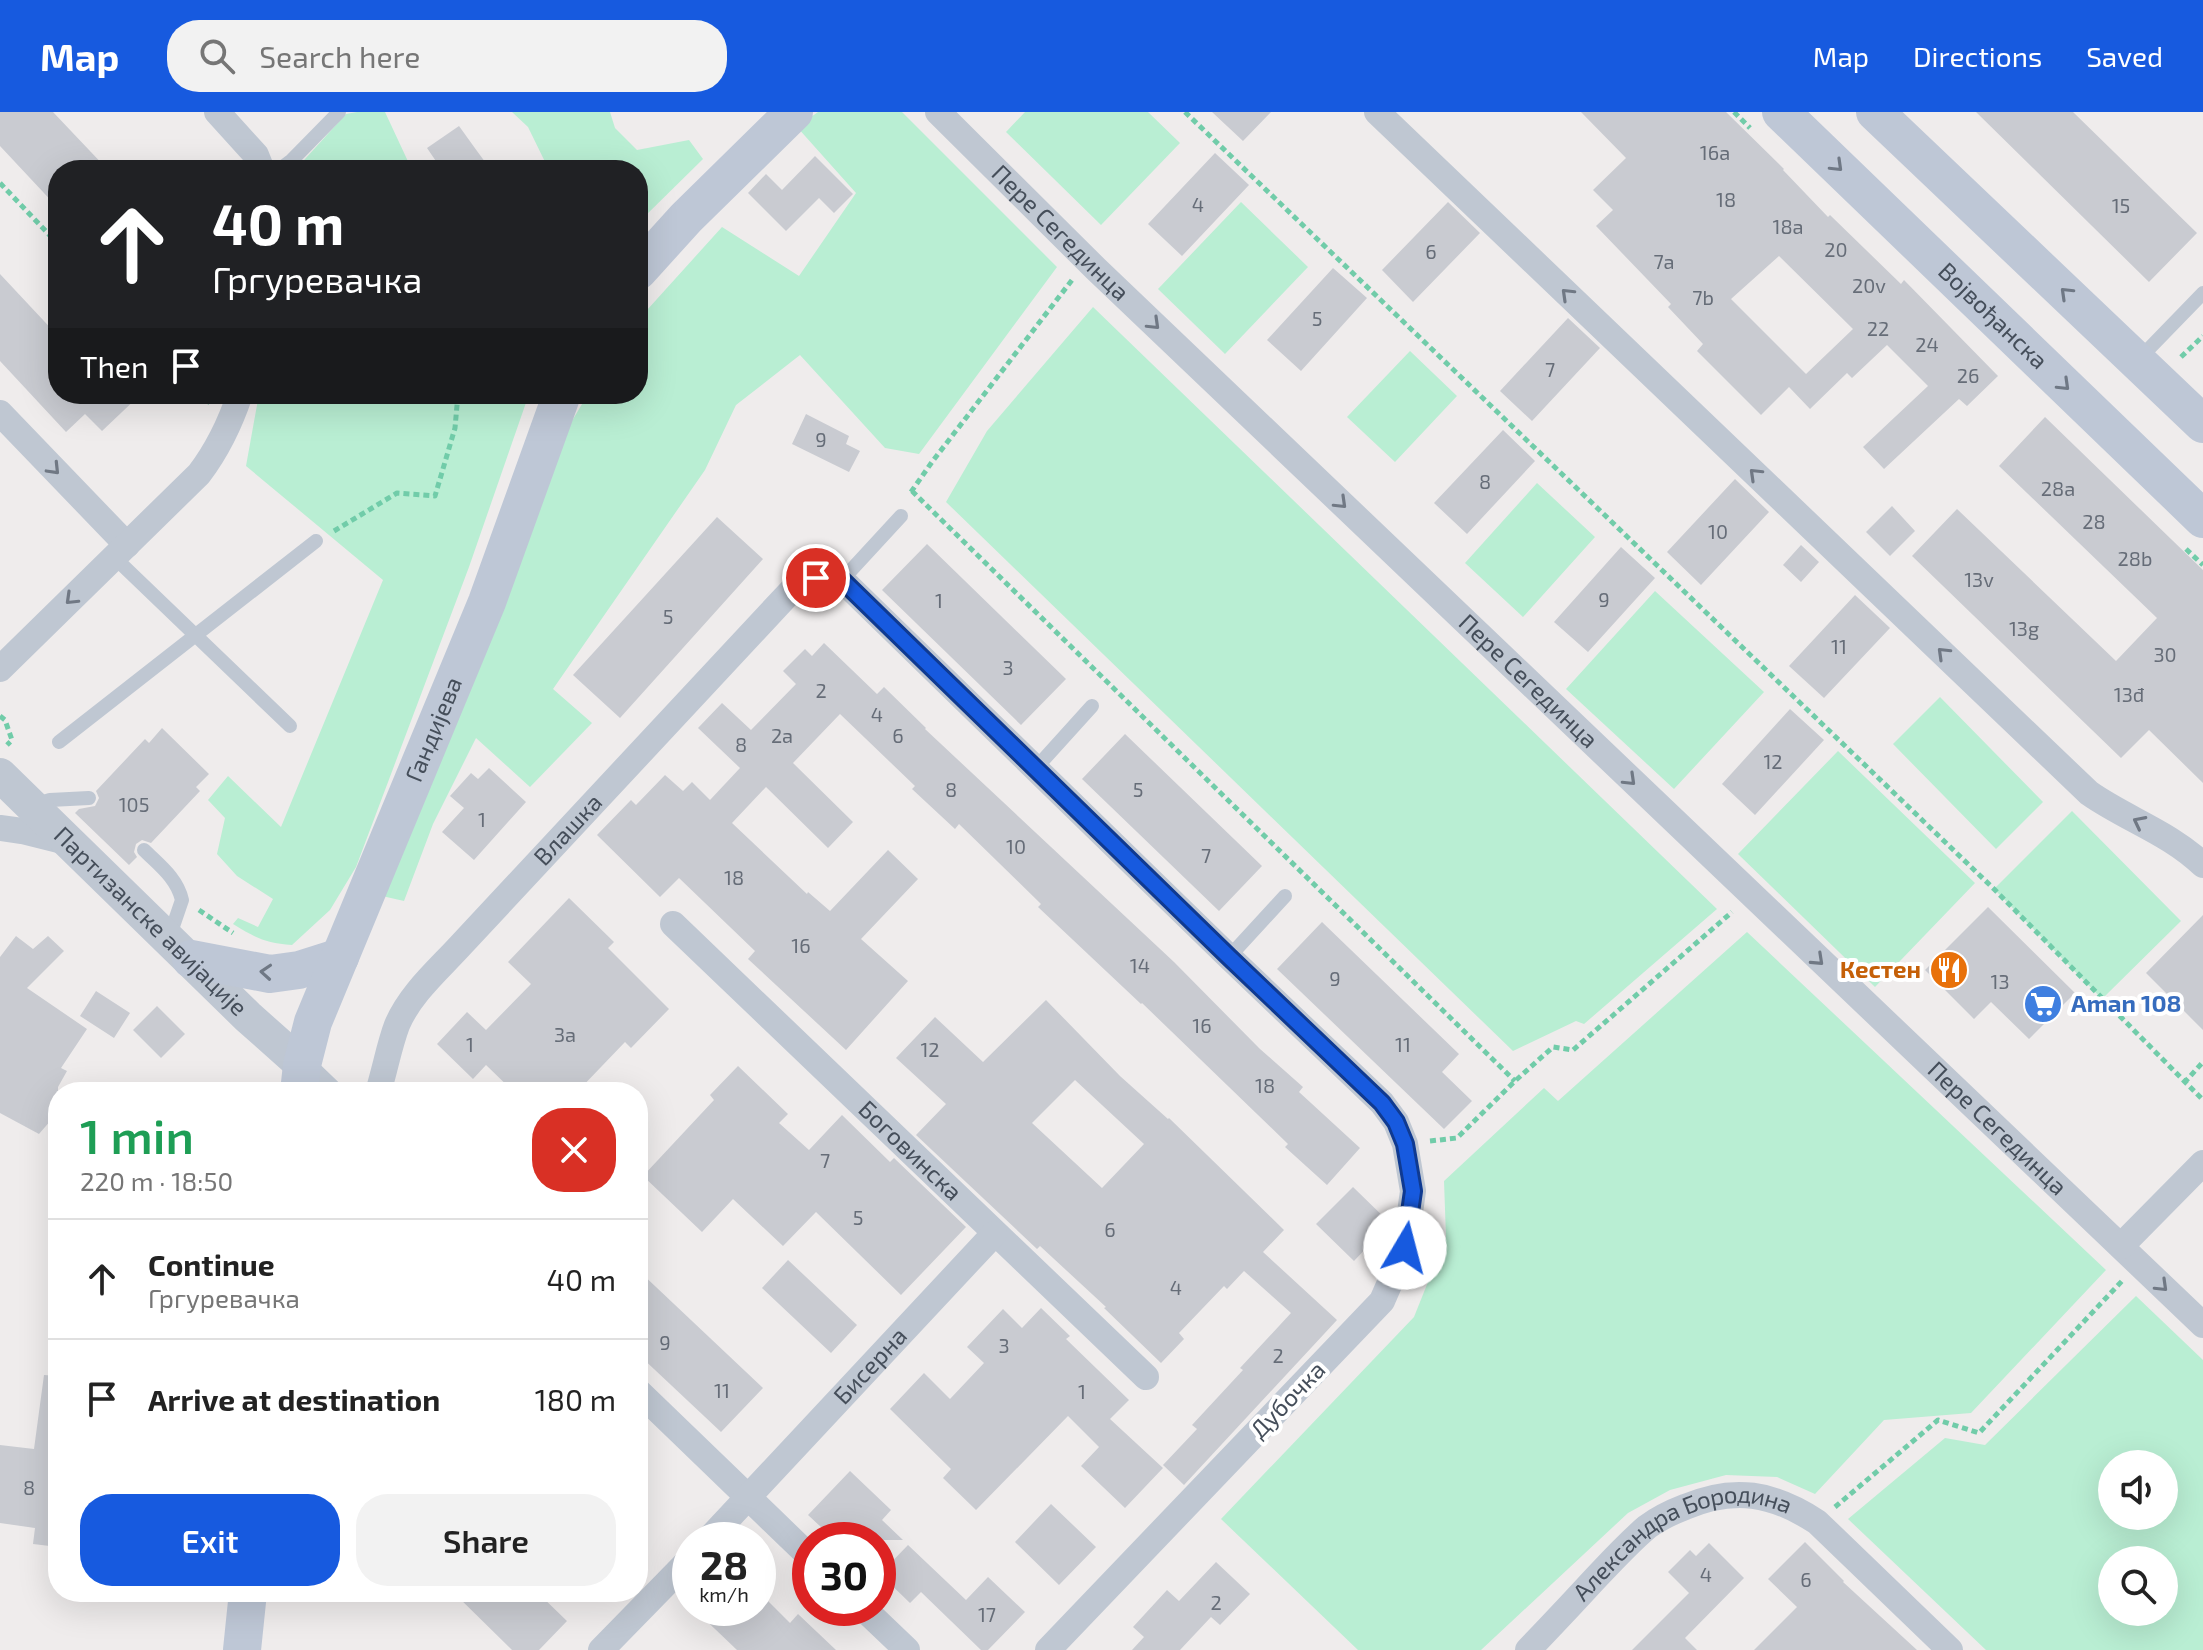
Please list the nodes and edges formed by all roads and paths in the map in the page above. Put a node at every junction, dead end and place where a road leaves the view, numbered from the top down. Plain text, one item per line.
1 (217, 112) edge
2 (339, 112) edge
3 (794, 112) edge
4 (938, 112) edge
5 (1185, 112) edge
6 (1377, 112) edge
7 (1781, 112) edge
8 (1875, 112) edge
9 (258, 160) edge
10 (292, 160) edge
11 (0, 183) edge
12 (48, 233) edge
13 (648, 260) edge
14 (1088, 260) junction
15 (2203, 293) edge
16 (2203, 336) edge
17 (2181, 357) dead end
18 (2138, 361) junction
19 (237, 404) edge
20 (457, 404) edge
21 (558, 404) edge
22 (0, 413) edge
23 (2203, 424) edge
24 (912, 491) junction
25 (901, 516) joint
26 (2203, 519) edge
27 (316, 541) joint
28 (121, 551) junction
29 (842, 580) junction
30 (196, 635) junction
31 (0, 669) edge
32 (1092, 706) dead end
33 (0, 716) edge
34 (290, 726) dead end
35 (59, 742) dead end
36 (0, 751) edge
37 (1036, 768) junction
38 (0, 775) edge
39 (89, 798) dead end
40 (30, 806) junction
41 (0, 828) edge
42 (70, 843) junction
43 (144, 850) dead end
44 (2203, 865) edge
45 (1285, 896) dead end
46 (1751, 896) junction
47 (182, 900) junction
48 (673, 924) dead end
49 (235, 936) dead end
50 (180, 949) junction
51 (340, 957) junction
52 (1229, 957) junction
53 (2203, 1062) edge
54 (300, 1079) edge
55 (1515, 1081) junction
56 (381, 1082) edge
57 (2184, 1083) junction
58 (2203, 1100) edge
59 (1405, 1144) junction
60 (2203, 1163) edge
61 (994, 1234) junction
62 (2130, 1254) junction
63 (2203, 1325) edge
64 (1146, 1377) dead end
65 (648, 1401) edge
66 (748, 1498) junction
67 (725, 1522) edge
68 (1817, 1522) junction
69 (792, 1540) edge
70 (672, 1577) edge
71 (247, 1602) edge
72 (648, 1602) edge
73 (648, 1602) edge
74 (882, 1626) edge
75 (242, 1650) edge
76 (601, 1650) edge
77 (907, 1650) edge
78 (1048, 1650) edge
79 (1528, 1650) edge
80 (1950, 1650) edge

1 - 9 street
2 - 10 lane
3 - 13 main road
4 - 14 street, Пере Сегединца
5 - 57 path
44 -> 6 street
7 -> 26 main road, Војвођанска
18 -> 8 main road
11 - 12 path
14 - 24 path
14 -> 46 street, Пере Сегединца
15 - 18 lane
16 - 17 path
18 - 23 main road
19 - 28 street
20 - 27 path
21 - 51 main road, Гандијева
22 -> 28 street
24 - 25 path
24 - 55 path
25 - 29 lane
27 - 30 lane
28 - 30 lane
28 -> 31 street
29 - 37 street, Дубочка
29 - 56 street, Влашка
30 - 34 lane
30 - 35 lane
32 - 37 lane
33 - 36 path
37 - 52 street, Дубочка
38 - 40 street, Партизанске авијације
39 - 40 lane
40 - 42 street, Партизанске авијације
41 - 42 street
42 - 50 street, Партизанске авијације
43 - 47 lane
45 - 52 lane
46 - 55 path
46 -> 62 street, Пере Сегединца
47 - 49 path
47 - 50 lane
48 - 61 street, Боговинска
51 -> 50 main road
50 - 54 street, Партизанске авијације
51 - 54 main road, Гандијева
52 - 59 street, Дубочка
53 - 57 path
55 - 59 path
57 - 58 path
59 - 78 street, Дубочка
60 - 62 street
61 - 64 street, Боговинска
61 - 66 street, Бисерна
62 -> 63 street, Пере Сегединца
62 - 68 path
65 - 66 street
66 - 67 street, Бисерна
66 - 69 street
68 - 79 street, Александра Бородина
68 - 80 street, Александра Бородина
70 - 73 street
71 - 75 main road
72 - 76 street
74 - 77 street

